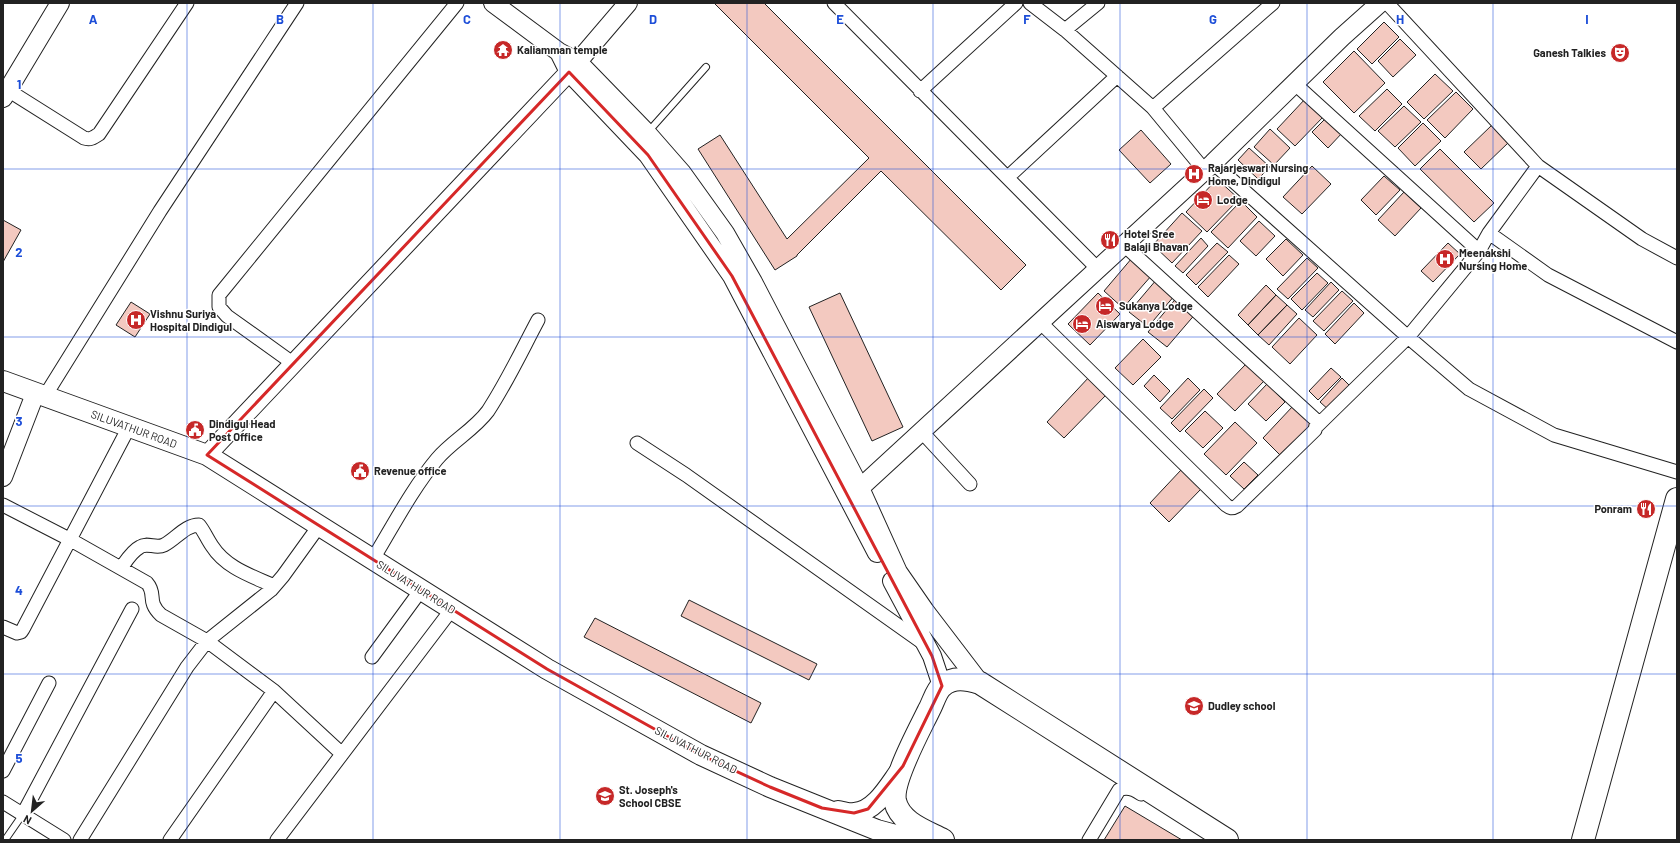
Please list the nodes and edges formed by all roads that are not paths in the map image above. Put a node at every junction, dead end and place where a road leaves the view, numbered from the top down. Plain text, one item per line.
1 (60, 3) edge
2 (187, 3) edge
3 (297, 3) edge
4 (457, 3) edge
5 (493, 3) edge
6 (628, 3) edge
7 (834, 3) edge
8 (1016, 3) edge
9 (1030, 3) edge
10 (1098, 3) edge
11 (1273, 3) edge
12 (1380, 3) edge
13 (1387, 3) edge
14 (1065, 30) junction
15 (573, 67) junction
16 (706, 67) dead end
17 (1117, 76) junction
18 (1294, 83) junction
19 (920, 91) junction
20 (4, 92) edge
21 (1153, 108) junction
22 (647, 133) junction
23 (1538, 166) junction
24 (1209, 167) junction
25 (1008, 176) junction
26 (1489, 233) junction
27 (1124, 245) junction
28 (1479, 251) junction
29 (1677, 258) edge
30 (1098, 269) junction
31 (538, 320) dead end
32 (766, 323) junction
33 (1041, 323) junction
34 (1408, 337) junction
35 (1677, 342) edge
36 (294, 364) junction
37 (3, 381) edge
38 (40, 395) junction
39 (1317, 426) junction
40 (129, 427) junction
41 (922, 432) junction
42 (637, 443) dead end
43 (207, 455) junction
44 (1677, 472) edge
45 (3, 477) edge
46 (970, 484) dead end
47 (860, 488) junction
48 (1677, 500) edge
49 (3, 505) edge
50 (319, 526) junction
51 (71, 540) junction
52 (373, 559) junction
53 (121, 568) junction
54 (274, 586) junction
55 (421, 590) junction
56 (132, 609) dead end
57 (452, 609) junction
58 (3, 627) edge
59 (207, 641) junction
60 (926, 645) junction
61 (372, 657) dead end
62 (980, 683) junction
63 (49, 684) dead end
64 (942, 686) junction
65 (274, 691) junction
66 (341, 753) junction
67 (903, 766) junction
68 (3, 771) edge
69 (3, 802) edge
70 (822, 808) junction
71 (23, 814) junction
72 (1219, 835) edge
73 (5, 840) edge
74 (64, 840) edge
75 (80, 840) edge
76 (170, 840) edge
77 (277, 840) edge
78 (914, 840) edge
79 (943, 840) edge
80 (1089, 840) edge
81 (1583, 840) edge

1 - 20 main road
2 - 20 street
3 - 38 street
4 - 36 street
5 - 15 main road
6 - 15 main road
7 - 19 street
8 - 19 street
9 - 14 street
10 - 14 street
11 - 21 street
12 - 18 main road
13 - 23 street
14 - 17 street
15 - 22 main road
15 - 32 main road
15 - 36 main road
16 - 22 lane
17 - 21 street
17 - 25 street
18 - 24 main road
18 - 28 street
19 - 25 street
21 - 24 street
22 - 32 main road
23 - 26 street
23 - 29 street
24 - 27 main road
24 - 34 street
25 - 30 street
26 - 28 street
26 - 35 street
27 - 30 main road
27 - 39 street
28 - 34 street
30 - 33 main road
31 - 52 street
32 - 47 main road
32 - 60 main road
33 - 39 street
33 - 41 main road
34 - 39 street
34 - 44 street
36 - 43 main road
37 - 38 main road, SILUVATHUR ROAD
38 - 40 main road, SILUVATHUR ROAD
38 - 45 main road
40 - 43 main road, SILUVATHUR ROAD
40 - 51 street
41 - 46 street
41 - 47 main road
42 - 60 street
43 - 50 main road, SILUVATHUR ROAD
47 - 62 main road
48 - 81 highway
49 - 51 street
50 - 52 main road, SILUVATHUR ROAD
50 - 54 street
51 - 53 street
51 - 58 street
52 - 55 main road, SILUVATHUR ROAD
53 - 54 street
53 - 59 street
54 - 59 street
55 - 57 main road, SILUVATHUR ROAD
55 - 61 street
56 - 71 street
57 - 66 street
57 - 70 main road, SILUVATHUR ROAD
59 - 65 street
59 - 75 street
60 - 64 main road
62 - 64 highway
62 - 72 highway
63 - 68 street
64 - 67 highway
65 - 66 street
65 - 76 street
66 - 77 street
67 - 70 main road, SILUVATHUR ROAD
67 - 79 highway
69 - 71 street
70 - 78 main road, SILUVATHUR ROAD
71 - 73 lane
71 - 74 street
72 - 80 street

